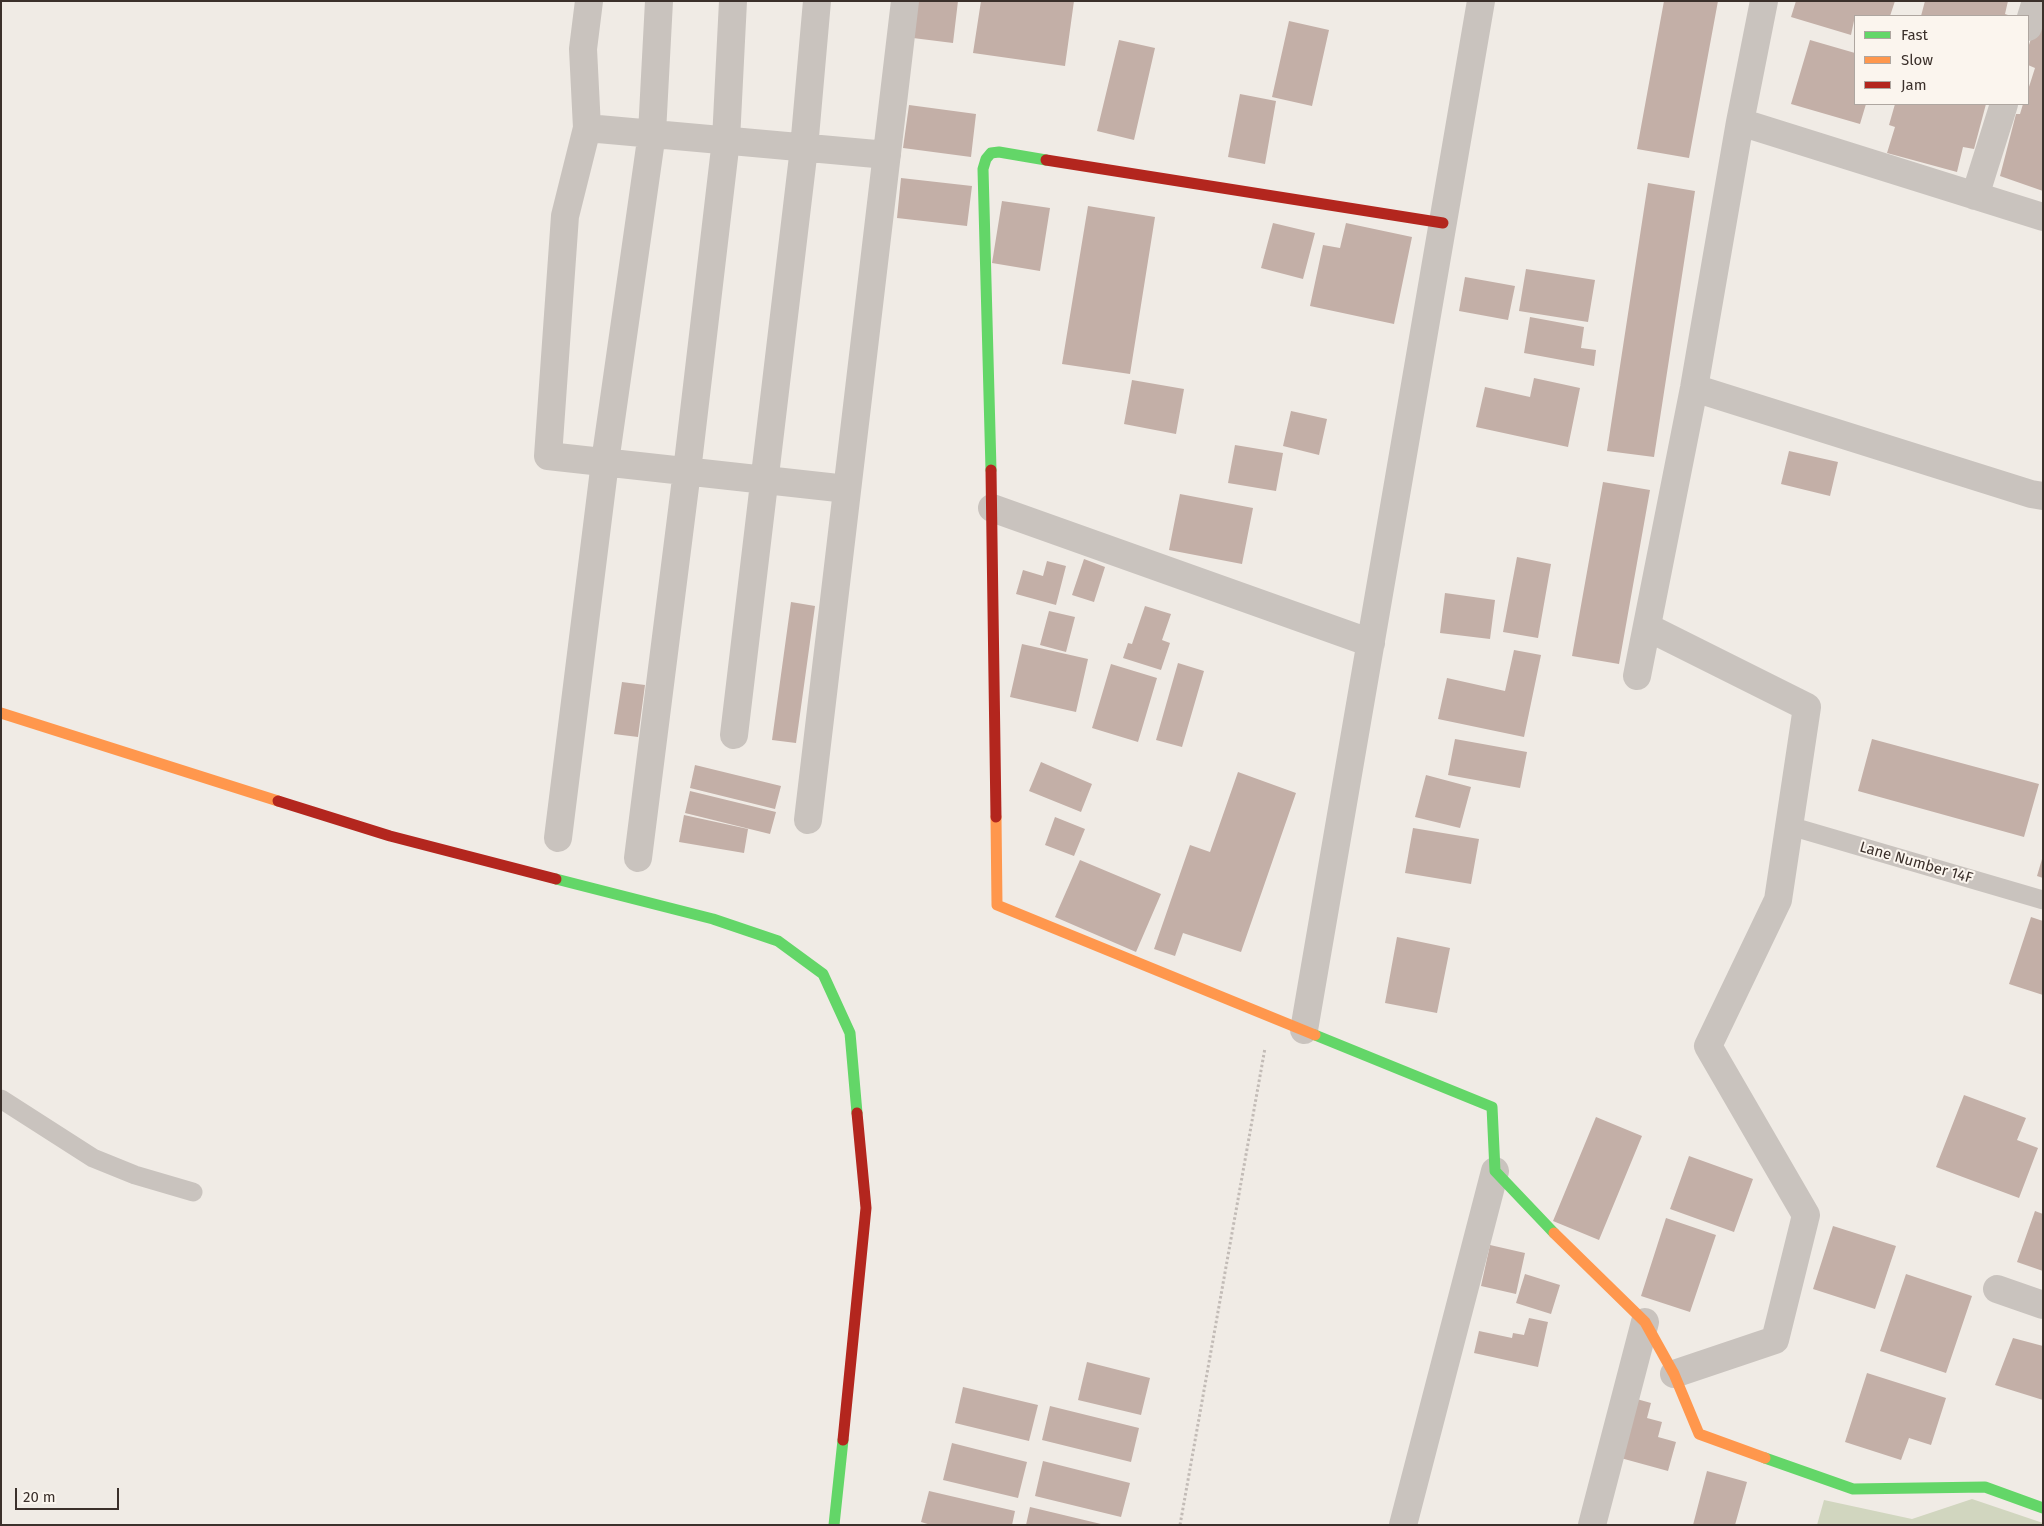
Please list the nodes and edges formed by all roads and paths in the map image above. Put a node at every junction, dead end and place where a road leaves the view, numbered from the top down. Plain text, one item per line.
1 (590, 1) edge
2 (658, 1) edge
3 (733, 1) edge
4 (817, 1) edge
5 (905, 1) edge
6 (1481, 1) edge
7 (1764, 1) edge
8 (2036, 1) edge
9 (2029, 24) edge
10 (2004, 105) edge
11 (1740, 122) junction
12 (587, 128) junction
13 (652, 133) junction
14 (726, 140) junction
15 (804, 148) junction
16 (887, 155) junction
17 (1976, 196) junction
18 (2043, 217) edge
19 (1443, 223) junction
20 (1694, 388) junction
21 (605, 462) junction
22 (687, 471) junction
23 (765, 479) junction
24 (847, 488) junction
25 (2043, 496) edge
26 (992, 508) junction
27 (1646, 627) junction
28 (1371, 643) junction
29 (1637, 676) dead end
30 (1, 713) edge
31 (734, 735) dead end
32 (808, 820) dead end
33 (1790, 826) junction
34 (558, 838) dead end
35 (638, 858) dead end
36 (2043, 900) edge
37 (1271, 1017) junction
38 (1304, 1030) junction
39 (1, 1099) edge
40 (1495, 1171) junction
41 (193, 1192) dead end
42 (1997, 1290) dead end
43 (2043, 1305) edge
44 (1645, 1322) junction
45 (1674, 1374) junction
46 (2043, 1508) edge
47 (834, 1525) edge
48 (1180, 1525) edge
49 (1403, 1525) edge
50 (1592, 1525) edge

1 - 12 street
2 - 13 street
3 - 14 street
4 - 15 street
5 - 16 street
6 - 19 street
7 - 11 street
8 - 9 street
10 - 17 street
11 - 17 street
11 - 20 street
12 - 13 street
12 - 21 street
13 - 14 street
13 - 21 street
14 - 15 street
14 - 22 street
15 - 16 street
15 - 23 street
16 - 24 street
17 - 18 street
19 - 26 street
19 - 28 street
20 - 25 street
20 - 27 street
21 - 22 street
21 - 34 street
22 - 23 street
22 - 35 street
23 - 24 street
23 - 31 street
24 - 32 street
26 - 28 street
26 - 37 street
27 - 29 street
27 - 33 street
28 - 38 street
30 - 47 street
33 - 36 lane, Lane Number 14F
33 - 45 street
37 - 38 street
37 - 48 path
38 - 40 street
39 - 41 lane
40 - 44 street
40 - 49 street
42 - 43 street
44 - 45 street
44 - 50 street
45 - 46 street

